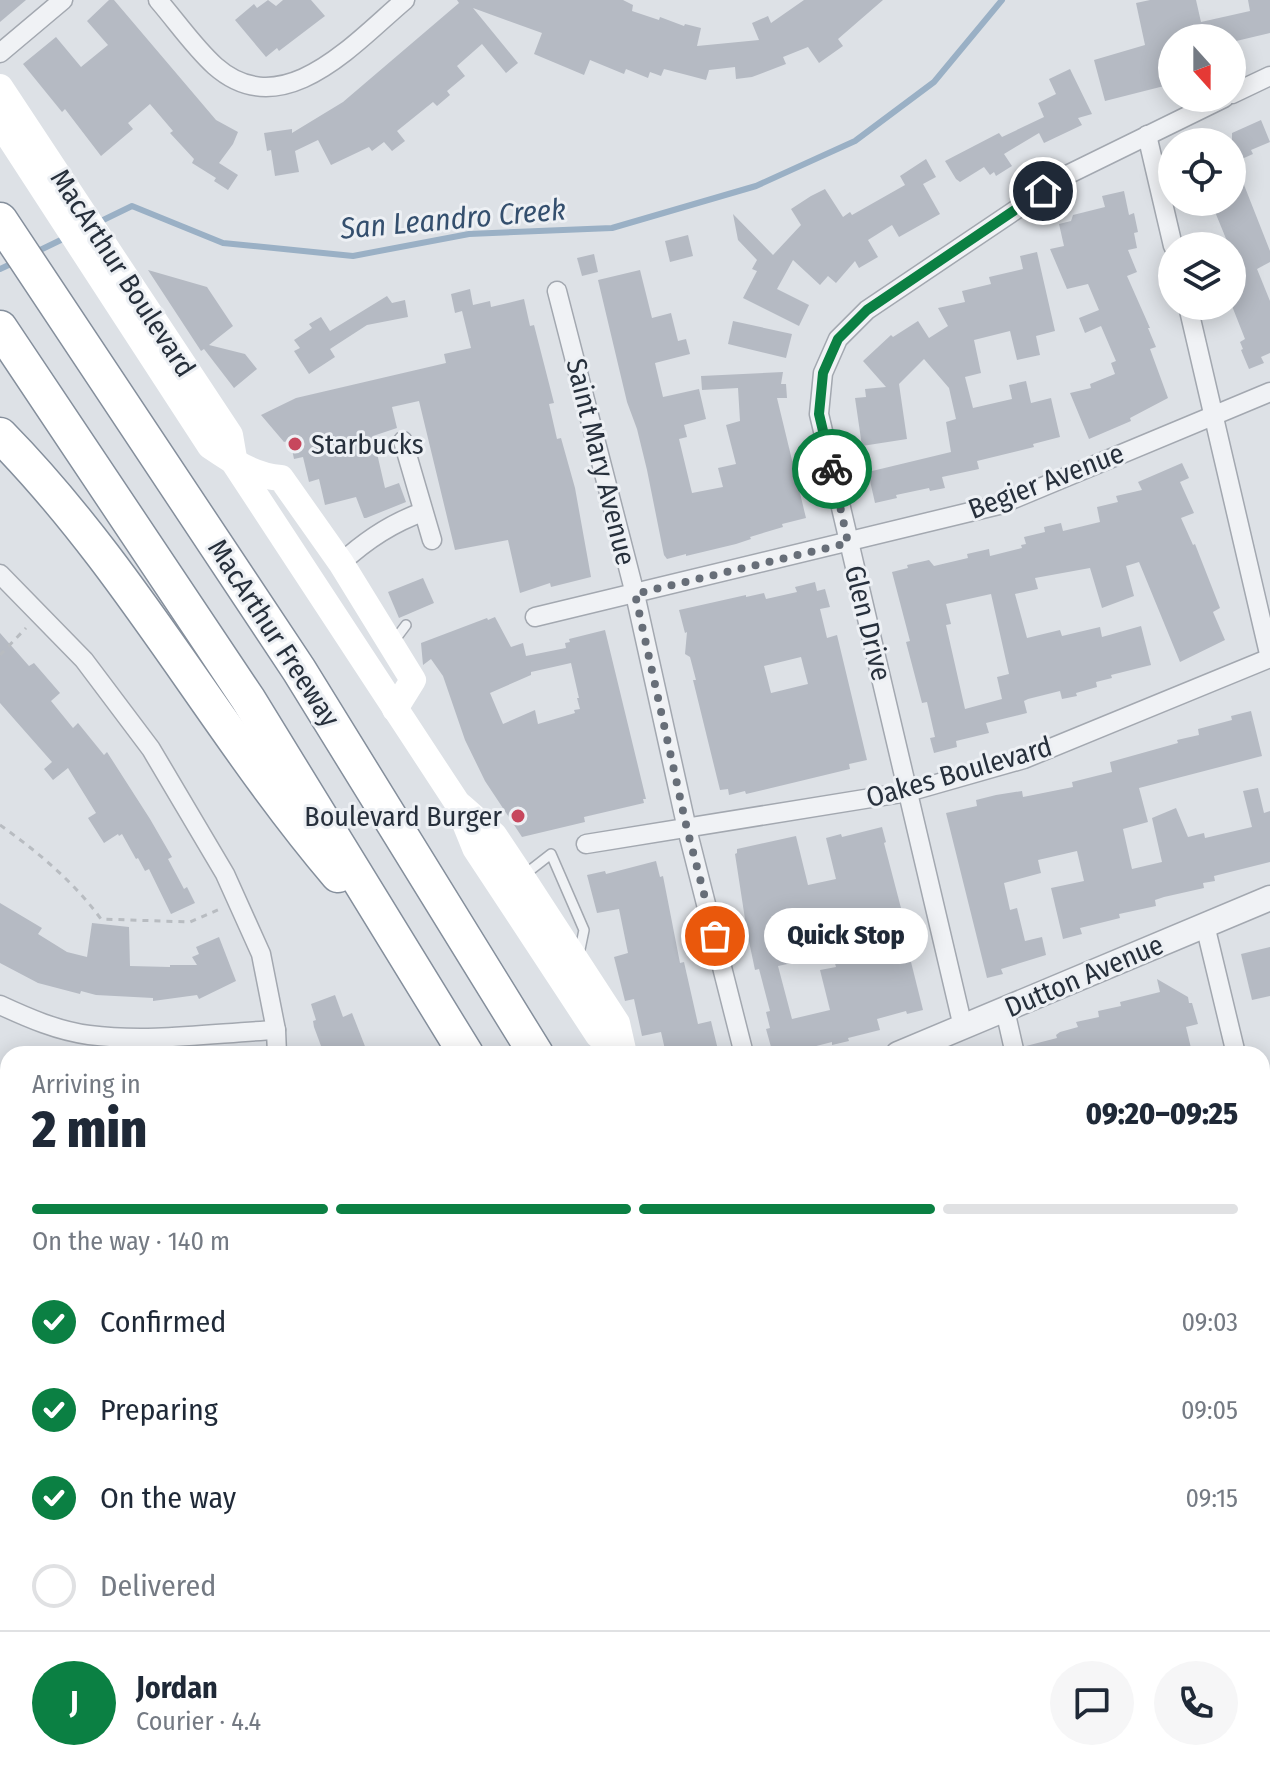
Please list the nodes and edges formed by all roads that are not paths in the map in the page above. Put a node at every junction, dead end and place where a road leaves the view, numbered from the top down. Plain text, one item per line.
1 (63, 0) edge
2 (158, 0) edge
3 (405, 0) edge
4 (0, 53) edge
5 (1270, 76) edge
6 (0, 87) edge
7 (1246, 87) edge
8 (1195, 112) edge
9 (0, 123) edge
10 (1147, 135) junction
11 (63, 201) junction
12 (0, 220) edge
13 (1170, 232) edge
14 (557, 291) dead end
15 (1191, 320) edge
16 (1, 329) edge
17 (1270, 392) edge
18 (1213, 415) junction
19 (0, 435) edge
20 (403, 441) dead end
21 (235, 464) junction
22 (0, 465) edge
23 (423, 512) junction
24 (82, 527) junction
25 (432, 540) dead end
26 (848, 543) junction
27 (341, 563) junction
28 (0, 574) edge
29 (635, 594) junction
30 (535, 617) dead end
31 (1270, 658) edge
32 (395, 709) junction
33 (908, 792) junction
34 (456, 801) junction
35 (687, 829) junction
36 (586, 844) dead end
37 (522, 877) junction
38 (1270, 898) edge
39 (1205, 925) junction
40 (461, 930) junction
41 (409, 959) junction
42 (577, 962) junction
43 (0, 1005) edge
44 (1005, 1010) junction
45 (963, 1027) junction
46 (276, 1030) junction
47 (277, 1046) edge
48 (461, 1046) edge
49 (531, 1046) edge
50 (548, 1046) edge
51 (614, 1046) edge
52 (622, 1046) edge
53 (742, 1046) edge
54 (917, 1046) edge
55 (1013, 1046) edge
56 (1234, 1046) edge

1 - 4 street
2 - 3 street
5 - 7 street
6 - 11 main road, MacArthur Boulevard
8 - 10 street, Glen Drive
9 - 11 main road, MacArthur Boulevard
10 - 13 street
10 - 26 street, Glen Drive
11 - 21 main road, MacArthur Boulevard
12 - 40 highway, MacArthur Freeway
14 - 29 street, Saint Mary Avenue
15 - 18 street
16 - 41 highway, MacArthur Freeway
17 - 18 street, Begier Avenue
18 - 26 street, Begier Avenue
18 - 31 street
19 - 24 highway
20 - 23 street
21 - 27 main road
21 - 32 main road, MacArthur Boulevard
22 - 24 highway
23 - 25 street
23 - 27 street
24 - 41 highway
26 - 29 street, Begier Avenue
26 - 33 street, Glen Drive
27 - 32 main road
28 - 46 street
29 - 30 street, Begier Avenue
29 - 35 street, Saint Mary Avenue
31 - 33 street, Oakes Boulevard
32 - 34 main road, MacArthur Boulevard
33 - 35 street, Oakes Boulevard
33 - 45 street, Glen Drive
34 - 37 main road, MacArthur Boulevard
34 - 51 main road, MacArthur Boulevard
35 - 36 street, Oakes Boulevard
35 - 53 street, Saint Mary Avenue
37 - 42 main road, MacArthur Boulevard
37 - 42 lane
38 - 39 street, Dutton Avenue
39 - 44 street, Dutton Avenue
39 - 56 street
40 - 49 highway, MacArthur Freeway
40 - 50 highway
41 - 48 highway, MacArthur Freeway
42 - 52 main road, MacArthur Boulevard
43 - 46 street
44 - 45 street, Dutton Avenue
44 - 55 street
45 - 54 street, Dutton Avenue
46 - 47 street

